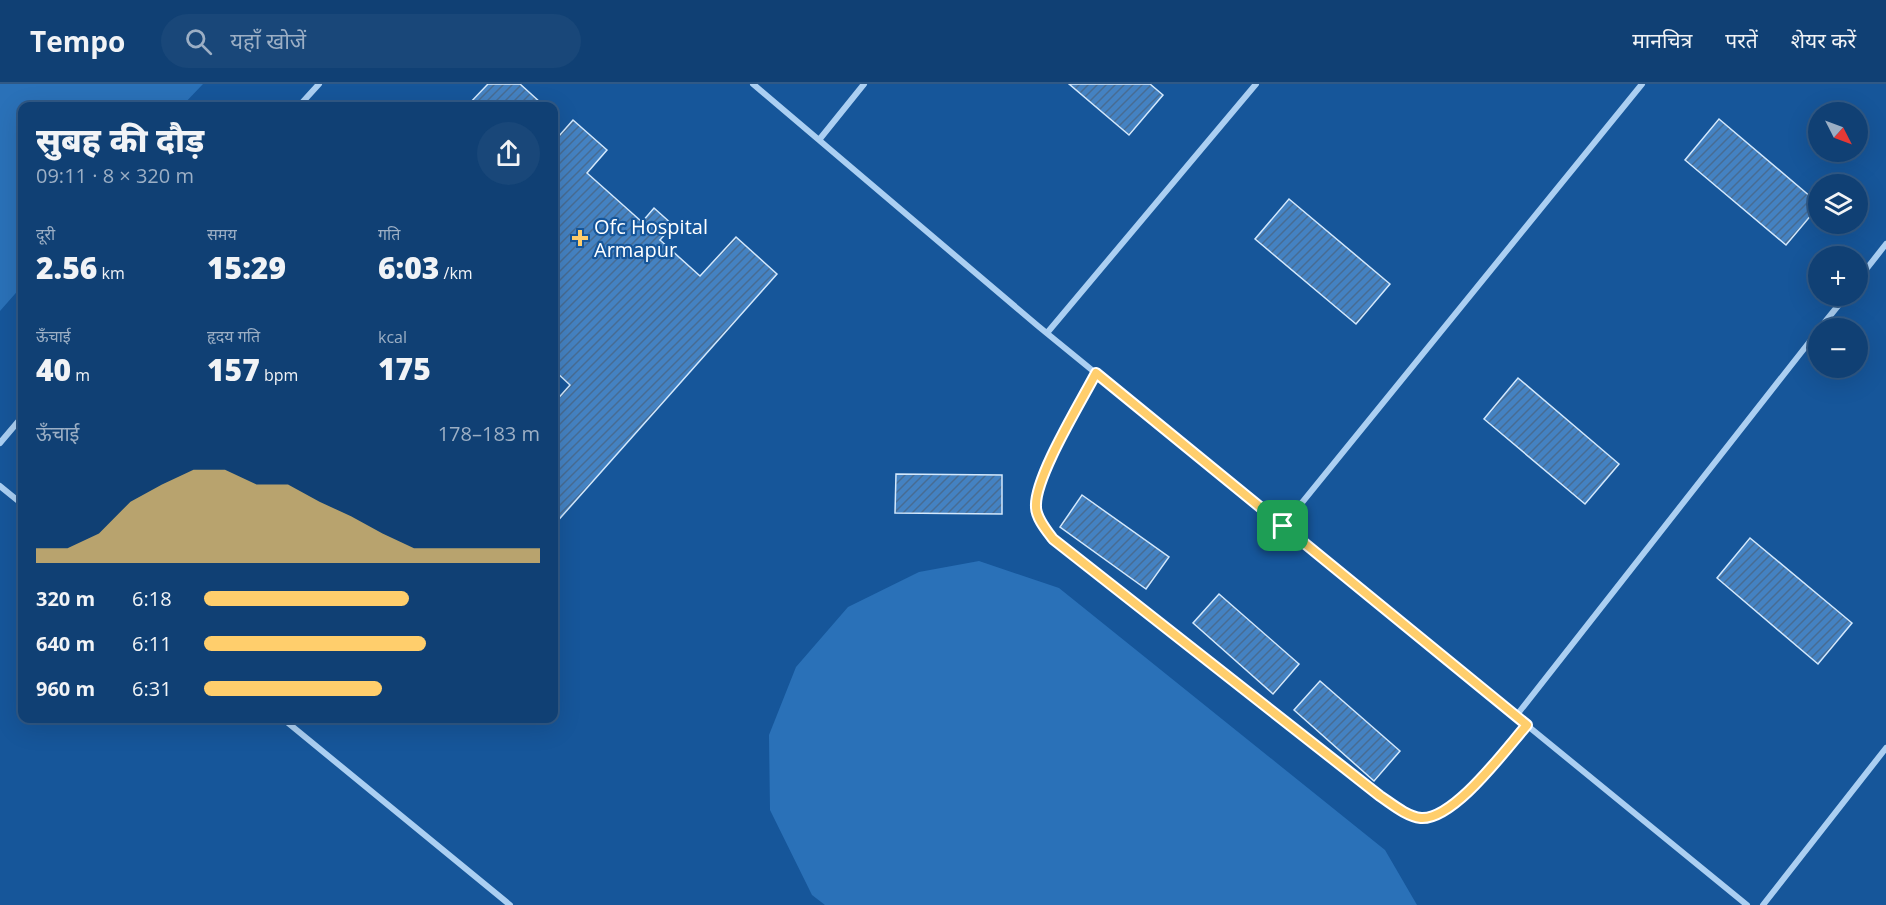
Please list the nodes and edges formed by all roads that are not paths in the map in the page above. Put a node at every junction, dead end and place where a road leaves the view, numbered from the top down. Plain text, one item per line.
1 (319, 84) edge
2 (753, 84) edge
3 (864, 84) edge
4 (1256, 84) edge
5 (1642, 84) edge
6 (303, 102) edge
7 (819, 140) junction
8 (1886, 244) edge
9 (1868, 267) edge
10 (1838, 306) edge
11 (1829, 318) edge
12 (1047, 333) junction
13 (1808, 344) edge
14 (1096, 373) junction
15 (18, 422) edge
16 (0, 443) edge
17 (0, 486) edge
18 (18, 501) edge
19 (1283, 526) junction
20 (1516, 716) junction
21 (288, 723) edge
22 (1527, 725) junction
23 (1886, 748) edge
24 (510, 905) edge
25 (1748, 905) edge
26 (1763, 905) edge

1 - 6 street
2 - 7 street
3 - 7 street
4 - 12 street
5 - 19 street
7 - 12 street
8 - 9 street
10 - 11 street
12 - 14 street
13 - 20 street
14 - 19 street
14 - 22 lane
15 - 16 street
17 - 18 street
19 - 20 street
20 - 22 street
21 - 24 street
22 - 25 street
23 - 26 street

